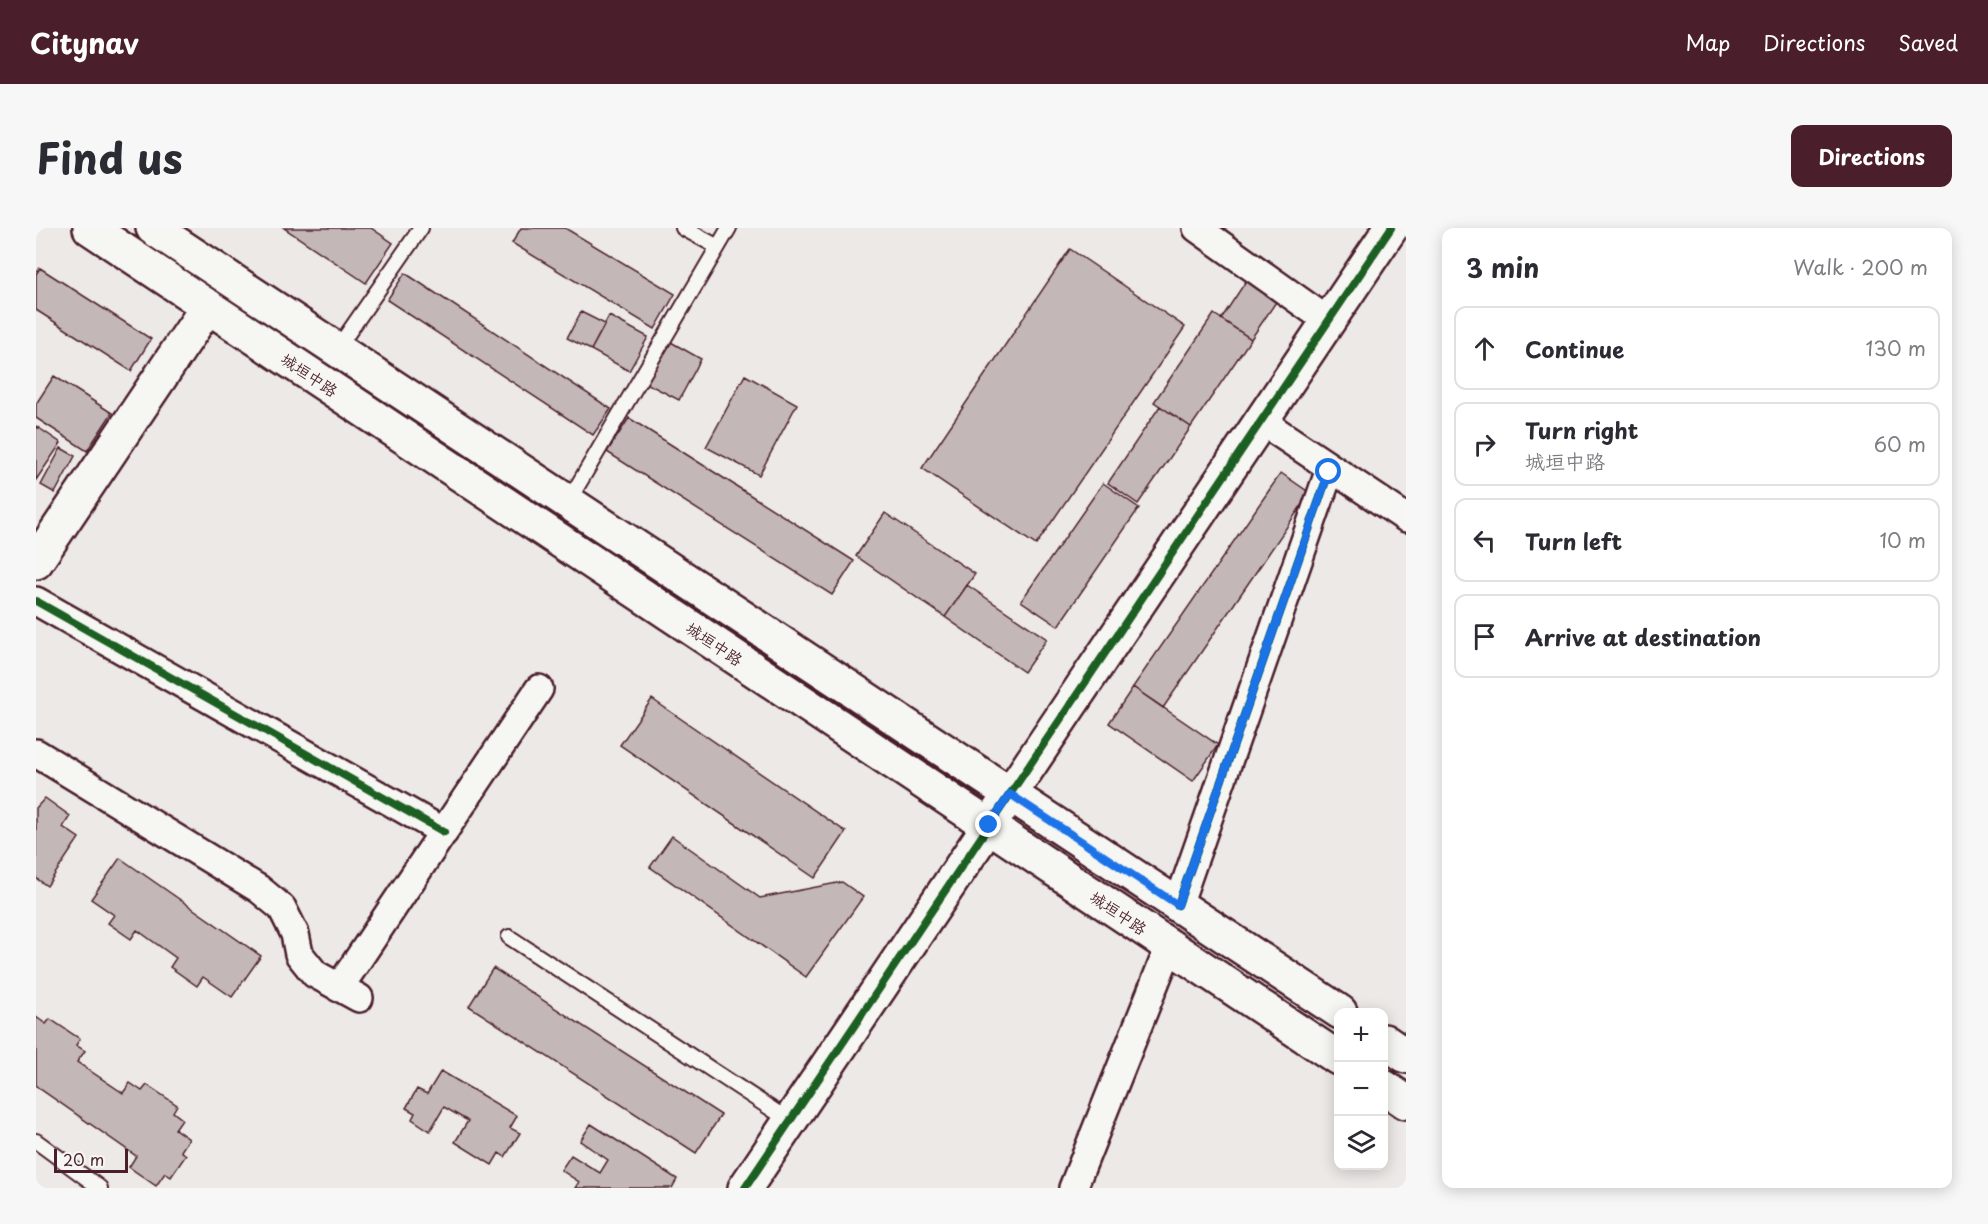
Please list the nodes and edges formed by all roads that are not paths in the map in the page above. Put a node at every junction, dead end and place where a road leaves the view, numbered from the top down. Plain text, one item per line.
1 (90, 228) edge
2 (153, 228) edge
3 (421, 228) edge
4 (683, 228) edge
5 (729, 228) edge
6 (1197, 228) edge
7 (1390, 228) edge
8 (718, 247) junction
9 (208, 306) junction
10 (1328, 321) junction
11 (337, 349) junction
12 (1261, 421) junction
13 (1329, 472) dead end
14 (568, 502) junction
15 (1406, 518) edge
16 (36, 562) edge
17 (36, 601) edge
18 (539, 689) dead end
19 (36, 753) edge
20 (1010, 794) junction
21 (989, 825) junction
22 (444, 832) junction
23 (1178, 905) junction
24 (509, 938) dead end
25 (1170, 945) junction
26 (1334, 1008) edge
27 (1388, 1044) edge
28 (1334, 1055) edge
29 (1406, 1056) edge
30 (1388, 1091) edge
31 (1406, 1102) edge
32 (790, 1121) junction
33 (36, 1141) edge
34 (100, 1188) edge
35 (745, 1188) edge
36 (1073, 1188) edge

1 - 9 main road, 城垣中路
2 - 11 main road
3 - 11 lane
4 - 8 lane
5 - 8 lane
6 - 10 street
7 - 10 main road
8 - 14 lane
9 - 16 main road
9 - 21 main road, 城垣中路
10 - 12 main road
11 - 14 main road
12 - 15 street
12 - 20 main road
13 - 23 street
14 - 20 main road
17 - 22 street
18 - 22 street
19 - 22 street
20 - 21 main road
20 - 23 main road
21 - 25 main road, 城垣中路
21 - 32 main road
23 - 26 main road
24 - 32 lane
25 - 28 main road, 城垣中路
25 - 36 street
27 - 29 main road
30 - 31 main road
32 - 35 main road
33 - 34 lane

